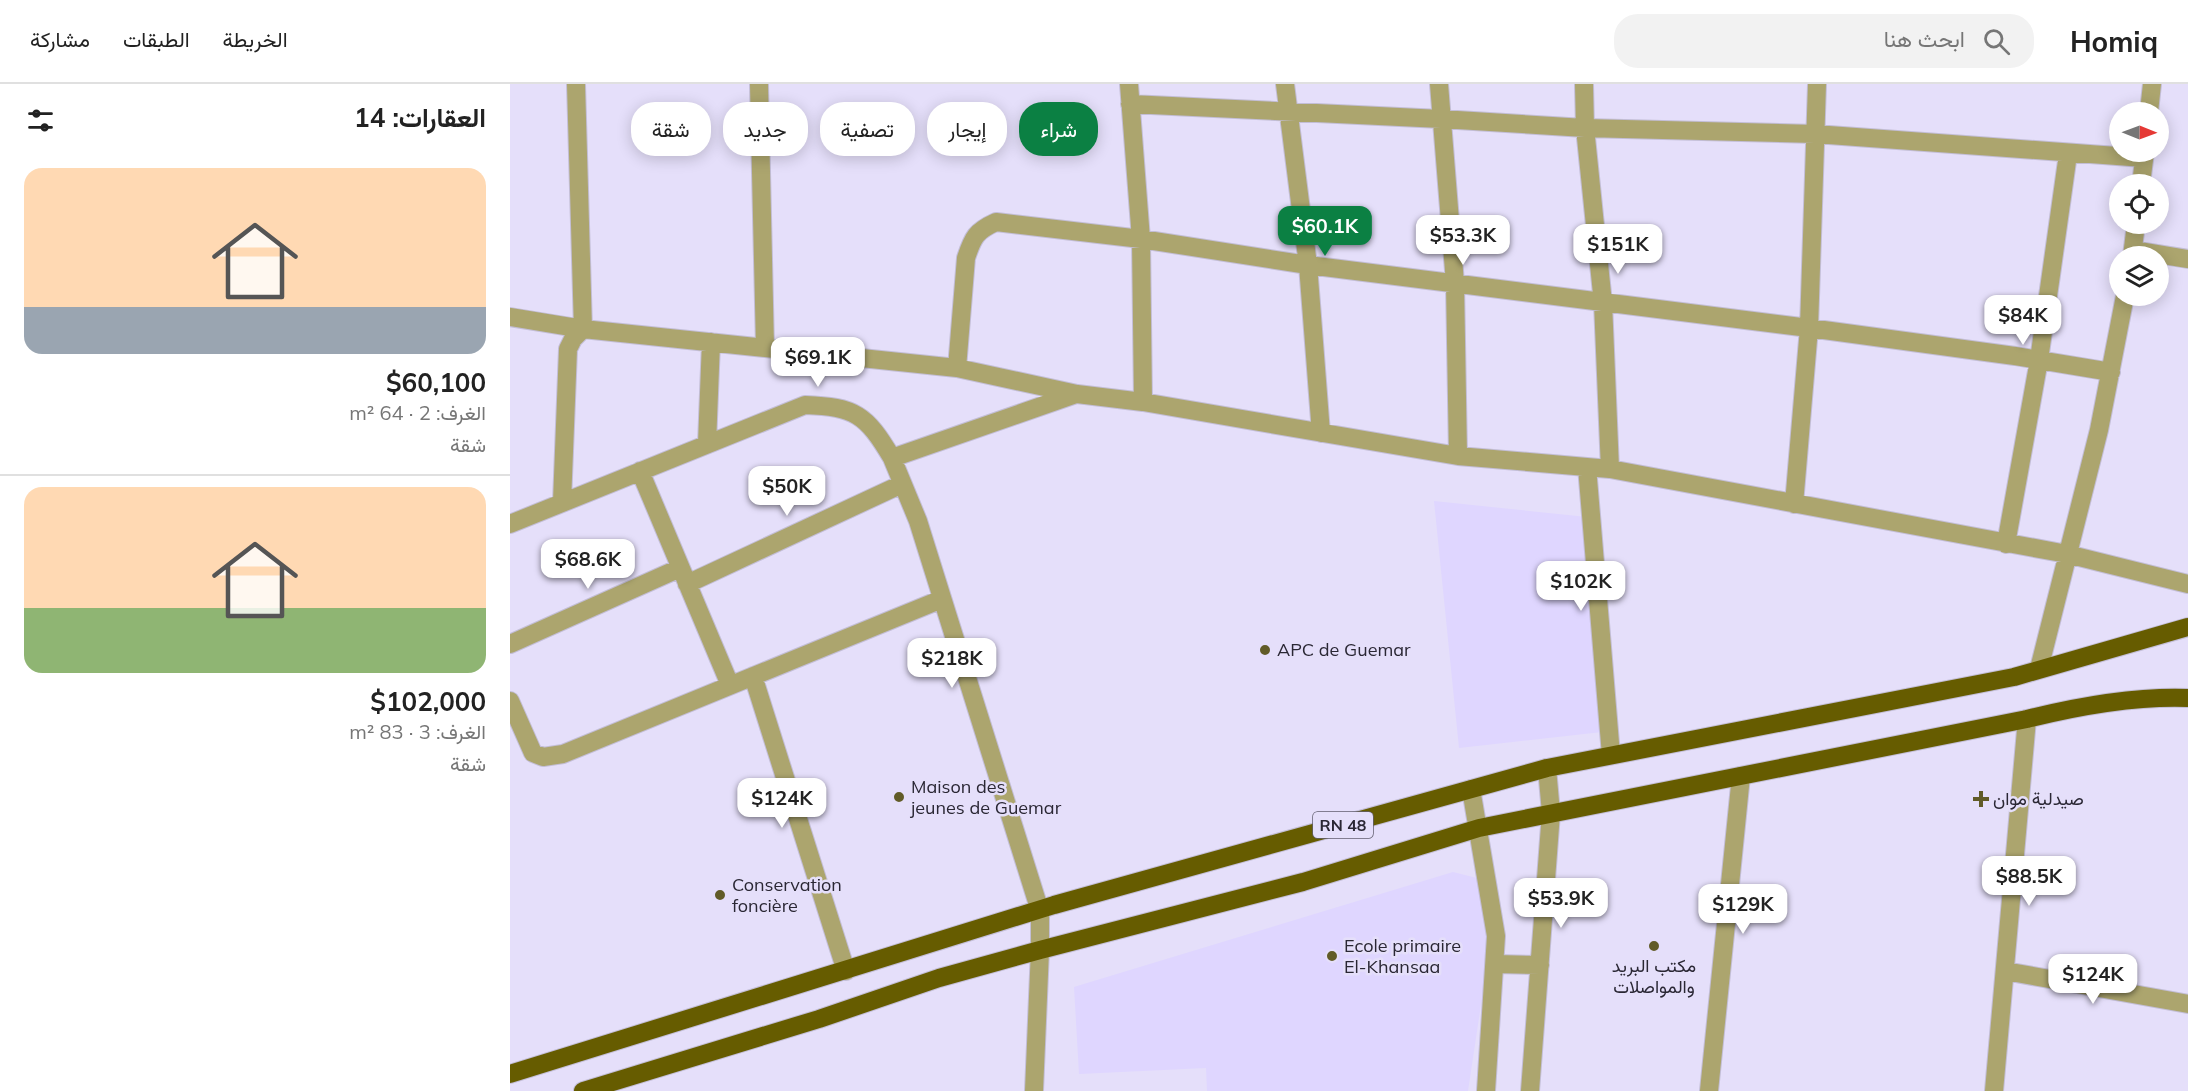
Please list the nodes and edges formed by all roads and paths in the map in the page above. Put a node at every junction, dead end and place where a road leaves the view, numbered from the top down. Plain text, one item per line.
1 (576, 84) edge
2 (759, 84) edge
3 (1130, 84) edge
4 (1285, 84) edge
5 (1439, 84) edge
6 (1584, 84) edge
7 (1817, 84) edge
8 (2152, 84) edge
9 (2150, 102) edge
10 (1130, 105) junction
11 (1288, 111) junction
12 (1441, 118) junction
13 (1585, 128) junction
14 (1815, 134) junction
15 (2068, 154) junction
16 (2109, 155) edge
17 (1141, 239) junction
18 (2169, 258) edge
19 (2188, 260) edge
20 (1308, 265) junction
21 (1455, 283) junction
22 (1603, 303) junction
23 (2123, 306) edge
24 (510, 317) edge
25 (1809, 328) junction
26 (583, 329) junction
27 (711, 342) junction
28 (765, 347) junction
29 (2039, 360) junction
30 (957, 368) junction
31 (2111, 372) junction
32 (1077, 394) junction
33 (1143, 402) junction
34 (1321, 433) junction
35 (707, 444) junction
36 (1458, 456) junction
37 (892, 458) junction
38 (1587, 467) junction
39 (1610, 469) junction
40 (640, 471) junction
41 (902, 484) junction
42 (562, 501) junction
43 (1794, 504) junction
44 (510, 524) edge
45 (2006, 544) junction
46 (2067, 554) junction
47 (684, 576) junction
48 (2188, 584) edge
49 (942, 599) junction
50 (2188, 627) edge
51 (510, 644) edge
52 (2039, 669) junction
53 (753, 676) junction
54 (730, 685) junction
55 (2188, 698) edge
56 (510, 701) edge
57 (2027, 719) junction
58 (1611, 755) junction
59 (1547, 768) junction
60 (1742, 776) junction
61 (1471, 789) junction
62 (1551, 813) junction
63 (1479, 828) junction
64 (1040, 910) junction
65 (1040, 950) junction
66 (1496, 964) junction
67 (1540, 965) junction
68 (846, 971) junction
69 (2005, 971) junction
70 (2188, 1004) edge
71 (510, 1074) edge
72 (583, 1091) edge
73 (1034, 1091) edge
74 (1486, 1091) edge
75 (1530, 1091) edge
76 (1709, 1091) edge
77 (1994, 1091) edge

1 - 26 street
2 - 28 street
3 - 10 street
4 - 11 street
5 - 12 street
6 - 13 street
7 - 14 street
8 - 9 street
10 - 11 street
10 - 17 street
11 - 12 street
11 - 20 street
12 - 13 street
12 - 21 street
13 - 14 street
13 - 22 street
14 - 15 street
14 - 25 street
15 - 16 street
15 - 29 street
17 - 20 street
17 - 30 street
17 - 33 street
18 - 19 street
20 - 21 street
20 - 34 street
21 - 22 street
21 - 36 street
22 - 25 street
22 - 39 street
23 - 31 street
24 - 26 street
25 - 29 street
25 - 43 street
26 - 27 street
26 - 42 street
27 - 28 street
27 - 35 street
28 - 30 street
29 - 31 street
29 - 45 street
30 - 32 street
31 - 46 street
32 - 33 street
32 - 37 street
33 - 34 street
34 - 36 street
35 - 37 street
35 - 40 street
36 - 38 street
37 - 41 street
38 - 39 street
38 - 58 street
39 - 43 street
40 - 42 street
40 - 47 street
41 - 47 street
41 - 49 street
42 - 44 street
43 - 45 street
45 - 46 street
46 - 48 street
46 - 52 street
47 - 51 street
47 - 54 street
49 - 53 street
49 - 64 street
50 - 52 highway, RN 48
52 - 58 highway, RN 48
53 - 54 street
53 - 68 street
54 - 56 street
55 - 57 highway, RN 48
57 - 60 highway, RN 48
57 - 69 street
58 - 59 highway, RN 48
59 - 61 highway, RN 48
59 - 62 street
60 - 62 highway, RN 48
60 - 76 street
61 - 63 street
61 - 64 highway, RN 48
62 - 63 highway, RN 48
62 - 67 street
63 - 65 highway, RN 48
63 - 66 street
64 - 65 street
64 - 68 highway, RN 48
65 - 72 highway, RN 48
65 - 73 street
66 - 67 street
66 - 74 street
67 - 75 street
68 - 71 highway, RN 48
69 - 70 street
69 - 77 street

